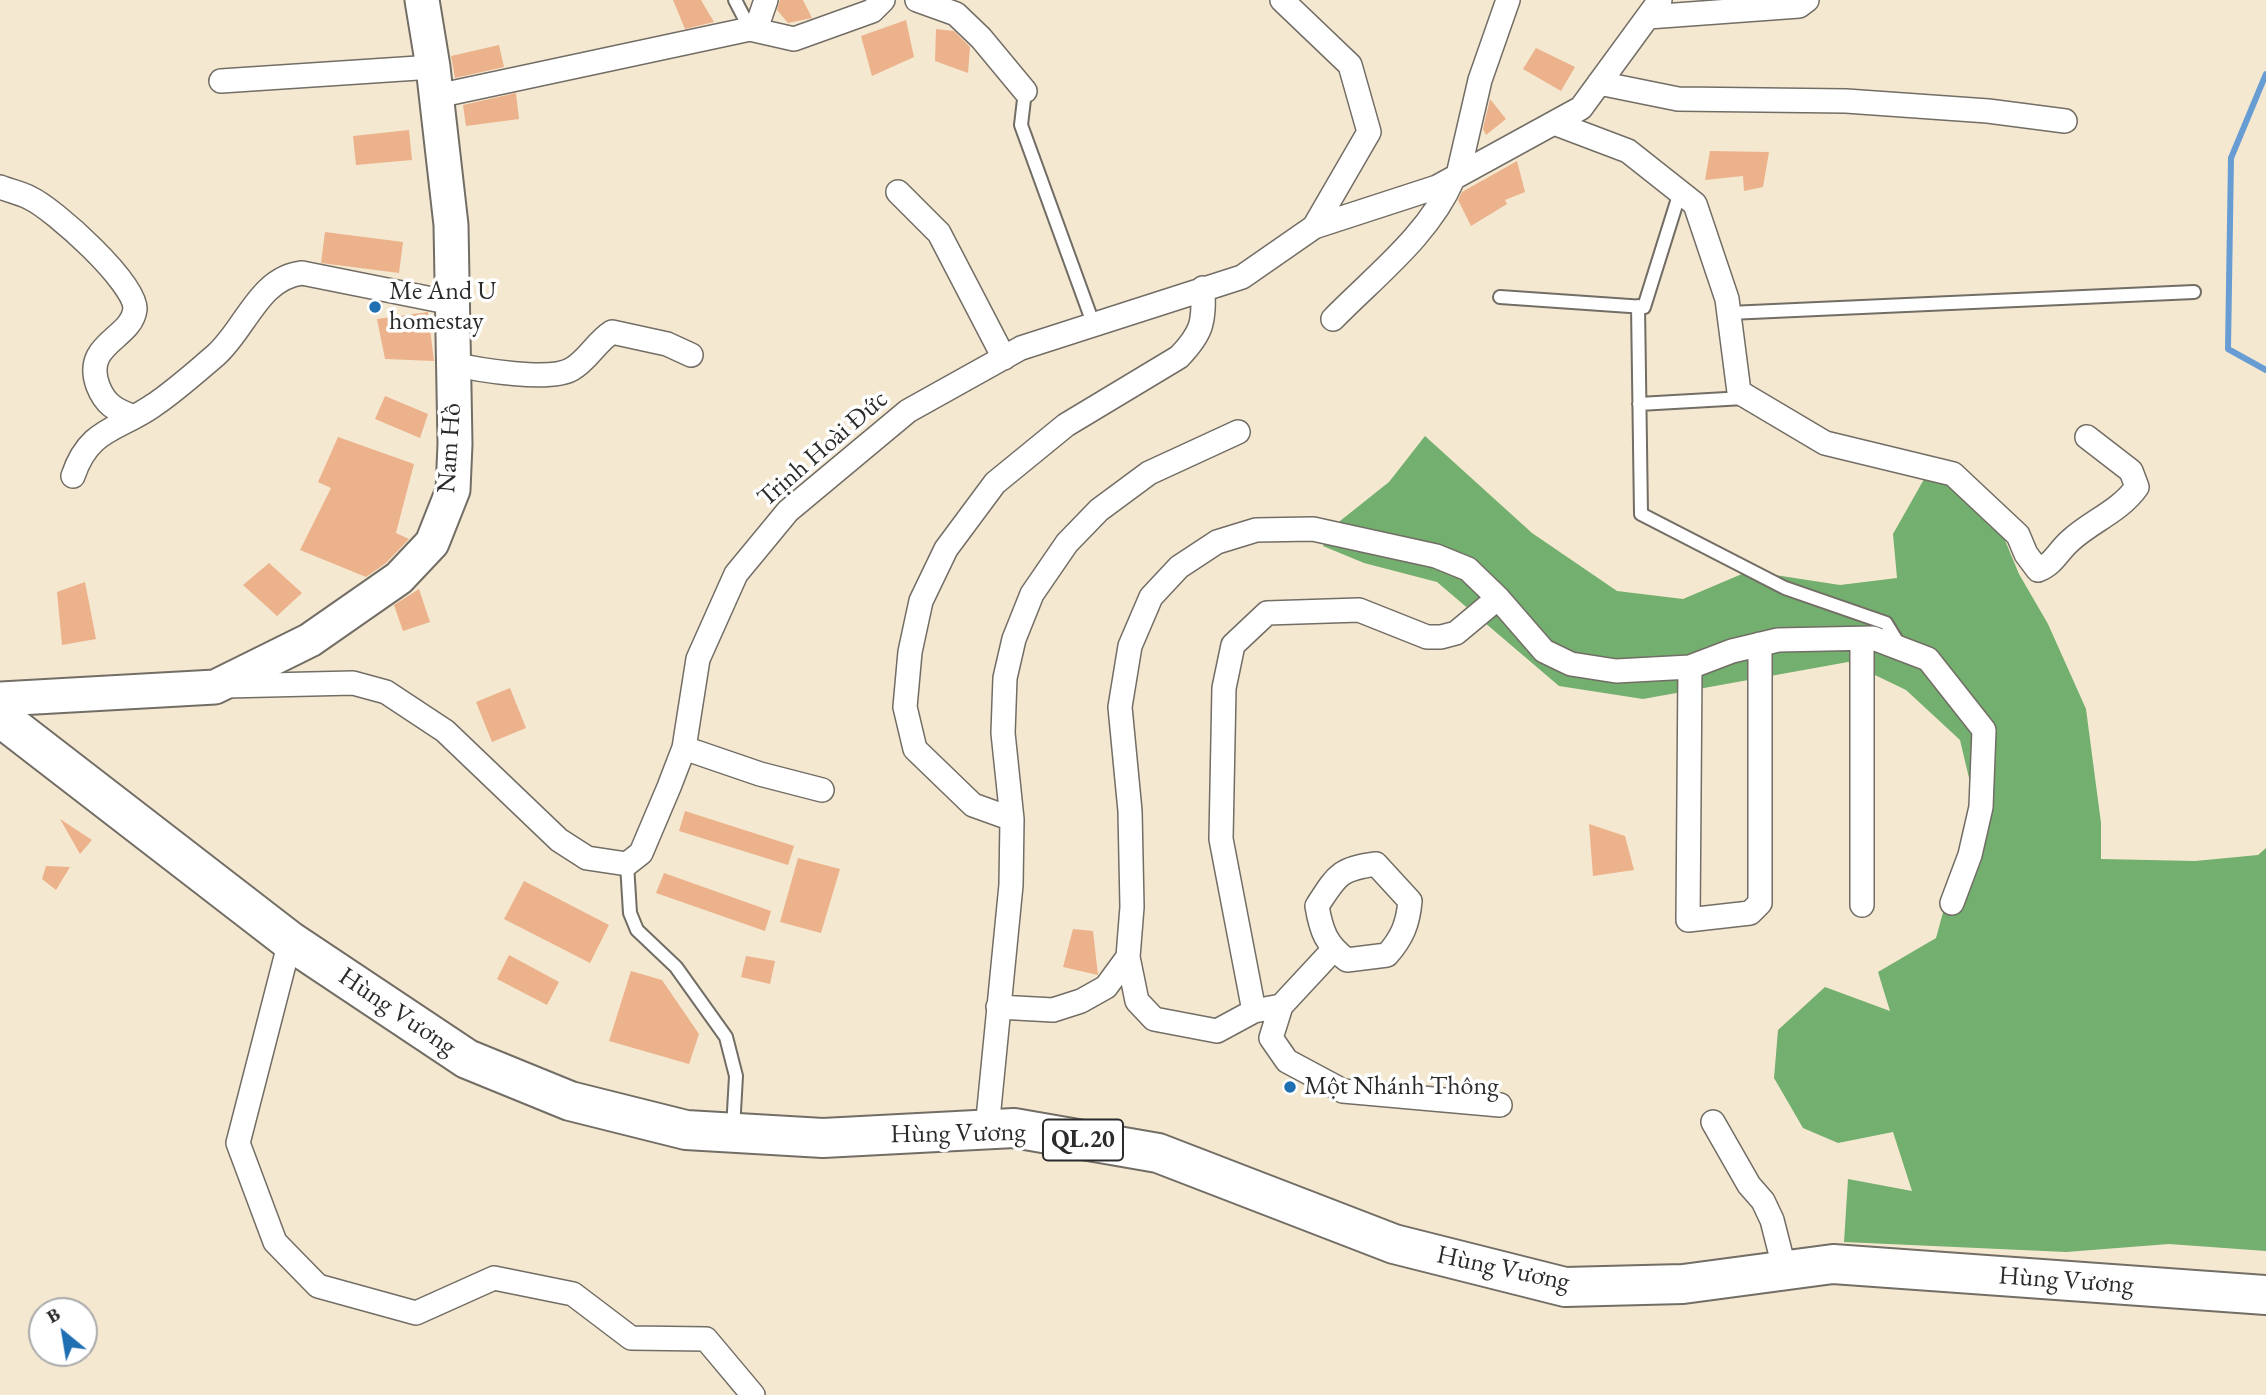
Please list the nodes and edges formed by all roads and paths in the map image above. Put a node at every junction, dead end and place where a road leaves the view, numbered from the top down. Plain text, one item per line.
1 (422, 0) edge
2 (735, 0) edge
3 (766, 0) edge
4 (883, 0) edge
5 (917, 0) edge
6 (1282, 0) edge
7 (1508, 0) edge
8 (1807, 0) edge
9 (1654, 9) edge
10 (753, 29) junction
11 (221, 81) dead end
12 (435, 81) junction
13 (1599, 83) junction
14 (1025, 91) joint
15 (2065, 121) dead end
16 (1554, 123) junction
17 (1455, 177) junction
18 (0, 187) edge
19 (898, 192) dead end
20 (1680, 192) junction
21 (1314, 227) junction
22 (1203, 288) junction
23 (2194, 292) dead end
24 (1500, 297) dead end
25 (452, 303) junction
26 (1638, 306) junction
27 (1729, 313) junction
28 (1333, 319) dead end
29 (1093, 323) junction
30 (691, 355) dead end
31 (1004, 358) junction
32 (454, 365) junction
33 (1749, 397) junction
34 (1639, 404) junction
35 (132, 416) junction
36 (1238, 432) dead end
37 (2087, 437) dead end
38 (73, 476) dead end
39 (1498, 598) junction
40 (1862, 639) junction
41 (1760, 644) junction
42 (1901, 649) junction
43 (1690, 667) junction
44 (215, 687) junction
45 (3, 722) edge
46 (684, 748) junction
47 (822, 790) dead end
48 (1012, 819) junction
49 (626, 864) junction
50 (1952, 903) dead end
51 (1862, 905) dead end
52 (290, 941) junction
53 (1333, 950) junction
54 (1128, 957) junction
55 (1281, 1006) junction
56 (998, 1007) junction
57 (1254, 1012) junction
58 (1500, 1105) dead end
59 (1713, 1122) dead end
60 (987, 1129) junction
61 (733, 1133) junction
62 (1785, 1270) junction
63 (2266, 1295) edge
64 (753, 1395) edge

1 - 12 street, Nam Hồ
2 - 10 lane
3 - 10 street
4 - 10 street
5 - 14 street
6 - 21 street, Trịnh Hoài Đức
7 - 17 street
8 - 9 street
9 - 13 street
10 - 12 street
11 - 12 street
12 - 25 street, Nam Hồ
13 - 15 street
13 - 16 street
14 - 29 lane
16 - 17 street
16 - 20 street
17 - 21 street
17 - 28 street
18 - 35 street
19 - 31 street
20 - 26 lane
20 - 27 street
21 - 22 street, Trịnh Hoài Đức
22 - 29 street, Trịnh Hoài Đức
22 - 48 street
23 - 27 lane
24 - 26 lane
25 - 32 street, Nam Hồ
25 - 35 street
26 - 34 lane
27 - 33 street
29 - 31 street, Trịnh Hoài Đức
30 - 32 street
31 - 46 street, Trịnh Hoài Đức
32 - 44 street, Nam Hồ
33 - 34 lane
33 - 37 street
34 - 42 lane
35 - 38 street
36 - 48 street
39 - 43 street
39 - 54 street
39 - 57 street
40 - 41 street
40 - 42 street
40 - 51 street
41 - 43 street
41 - 43 street
42 - 50 street
44 - 45 street, Nam Hồ
44 - 49 street
45 - 52 highway, Hùng Vương / QL.20
46 - 47 street
46 - 49 street, Trịnh Hoài Đức
48 - 56 street
49 - 61 lane
52 - 61 highway, Hùng Vương / QL.20
52 - 64 street
53 - 53 street
53 - 55 street
54 - 56 street
54 - 57 street
55 - 57 street
55 - 58 street
56 - 60 street
59 - 62 street
60 - 61 highway, Hùng Vương / QL.20
60 - 62 highway, Hùng Vương / QL.20
62 - 63 highway, Hùng Vương / QL.20

